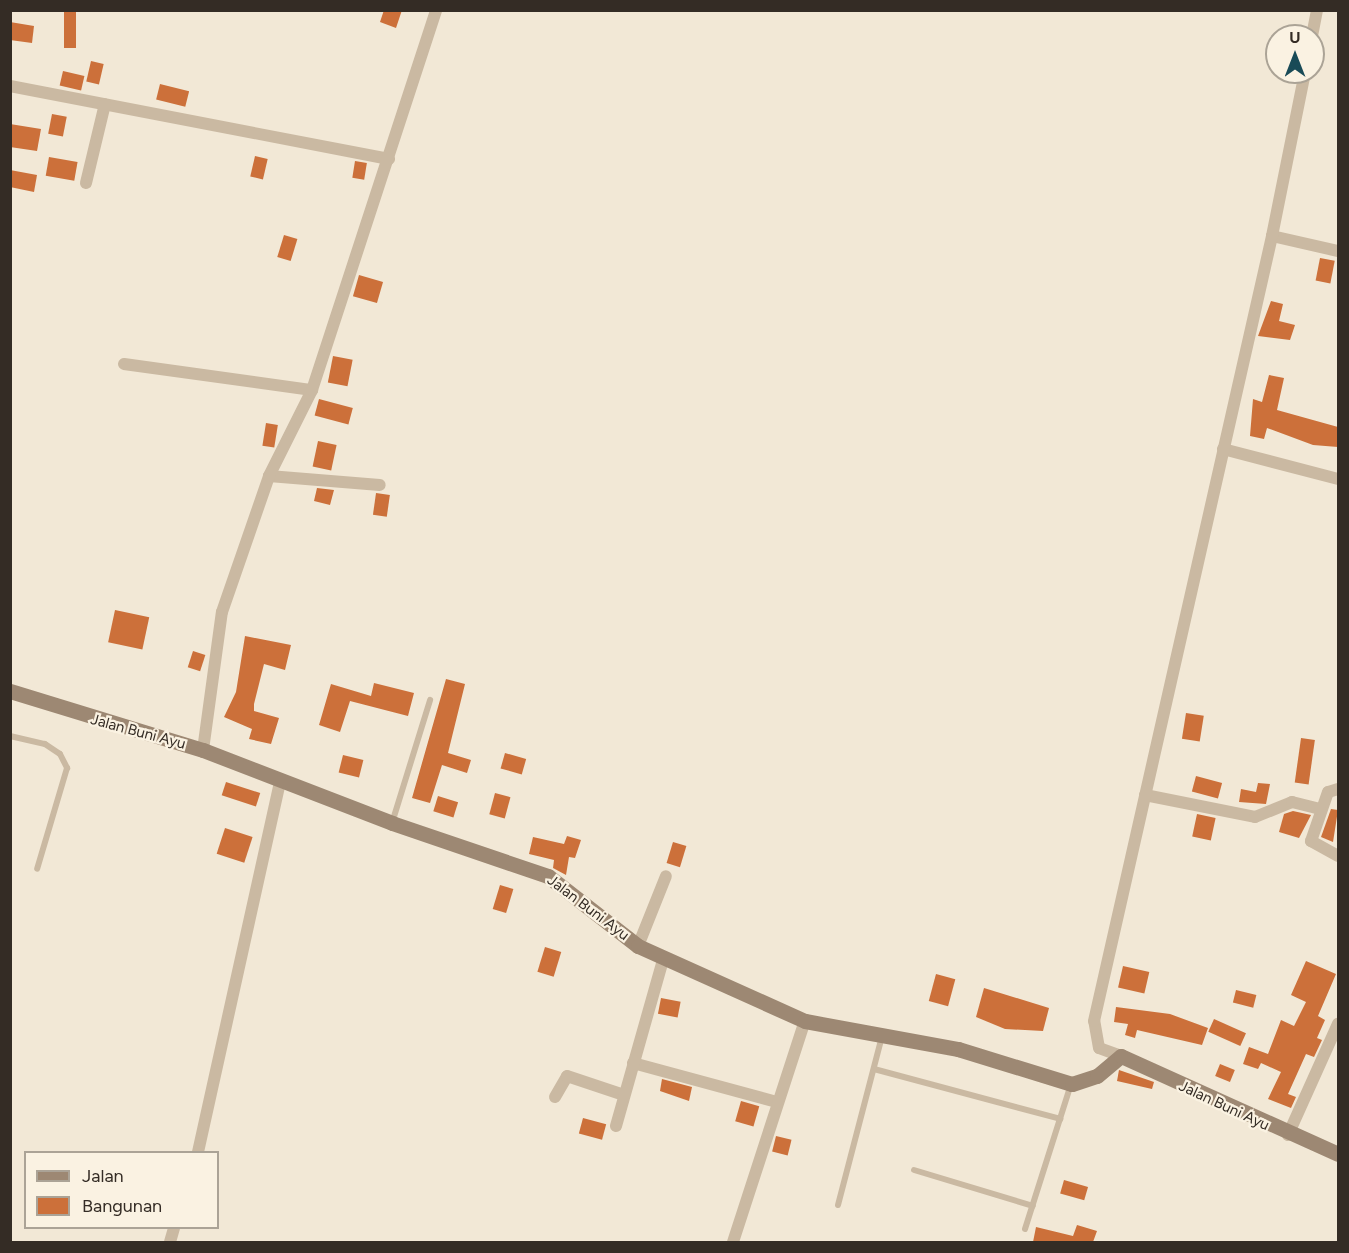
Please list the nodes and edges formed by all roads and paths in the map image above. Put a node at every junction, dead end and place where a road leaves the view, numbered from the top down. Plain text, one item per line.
1 (436, 10) edge
2 (1303, 84) edge
3 (10, 86) edge
4 (105, 104) junction
5 (381, 158) junction
6 (86, 183) dead end
7 (1272, 236) junction
8 (1338, 252) edge
9 (124, 364) dead end
10 (312, 390) junction
11 (1223, 449) junction
12 (269, 476) junction
13 (1338, 479) edge
14 (380, 485) dead end
15 (10, 691) edge
16 (430, 700) dead end
17 (10, 736) edge
18 (203, 750) junction
19 (280, 781) junction
20 (1338, 789) edge
21 (1145, 795) junction
22 (1320, 809) junction
23 (392, 824) junction
24 (1338, 856) edge
25 (37, 869) dead end
26 (666, 876) dead end
27 (638, 946) junction
28 (663, 960) junction
29 (805, 1022) junction
30 (1338, 1024) edge
31 (883, 1035) junction
32 (1117, 1060) junction
33 (633, 1063) junction
34 (874, 1069) junction
35 (1072, 1084) junction
36 (624, 1095) junction
37 (555, 1097) dead end
38 (777, 1102) junction
39 (1060, 1119) junction
40 (616, 1126) dead end
41 (1288, 1136) junction
42 (198, 1151) edge
43 (1338, 1154) edge
44 (914, 1170) dead end
45 (838, 1205) dead end
46 (1033, 1206) junction
47 (1025, 1229) dead end
48 (733, 1242) edge

1 - 5 street
2 - 7 street
3 - 4 street
4 - 5 street
4 - 6 street
5 - 10 street
7 - 8 street
7 - 11 street
9 - 10 street
10 - 12 street
11 - 13 street
11 - 21 street
12 - 14 street
12 - 18 street
15 - 18 main road, Jalan Buni Ayu
16 - 23 lane
17 - 25 lane
18 - 19 main road, Jalan Buni Ayu
19 - 23 main road, Jalan Buni Ayu
19 - 42 street
20 - 22 street
21 - 22 street
21 - 32 street
22 - 24 street
23 - 27 main road, Jalan Buni Ayu
26 - 27 street
27 - 28 main road, Jalan Buni Ayu
28 - 29 main road, Jalan Buni Ayu
28 - 33 street
29 - 31 main road, Jalan Buni Ayu
29 - 38 street
30 - 41 street
31 - 34 lane
31 - 35 main road, Jalan Buni Ayu
32 - 35 main road
32 - 41 main road, Jalan Buni Ayu
33 - 36 street
33 - 38 street
34 - 39 lane
34 - 45 lane
35 - 39 lane
36 - 37 street
36 - 40 street
38 - 48 street
39 - 46 lane
41 - 43 main road, Jalan Buni Ayu
44 - 46 lane
46 - 47 lane

